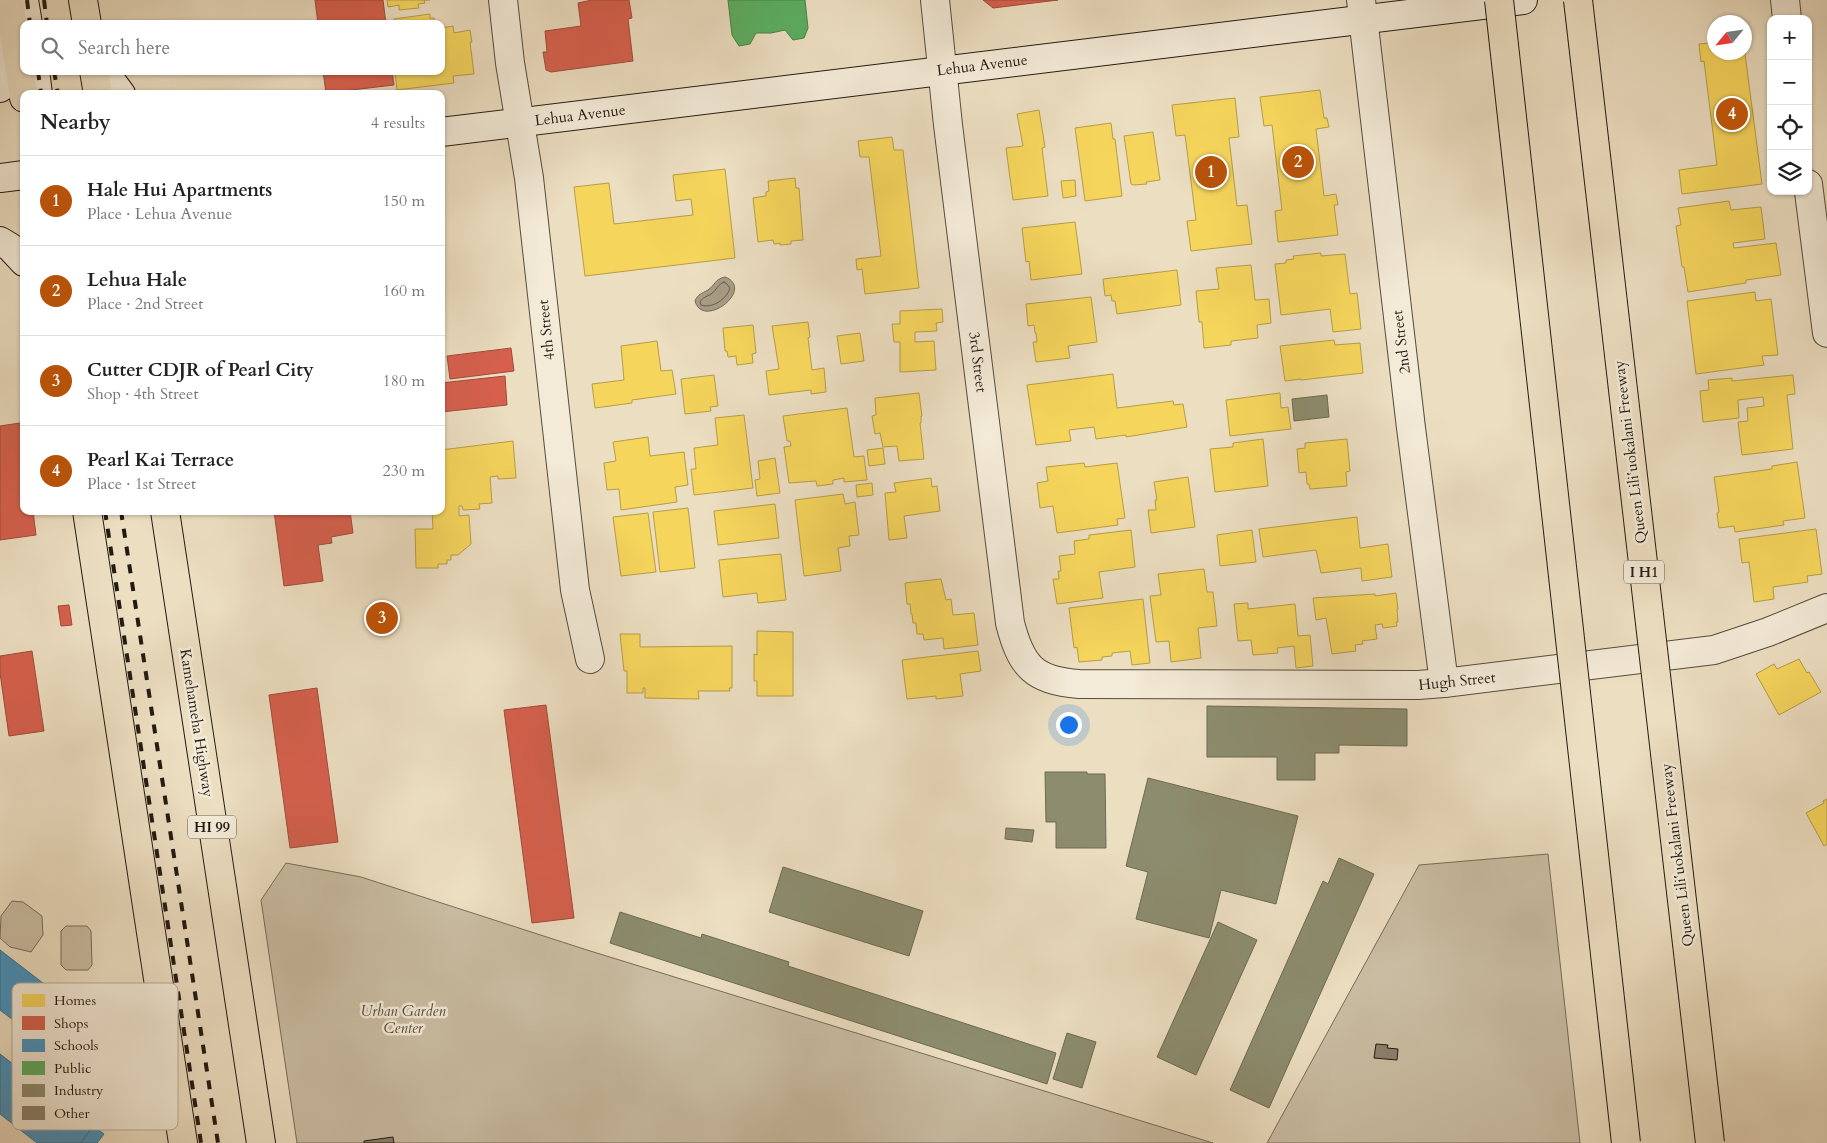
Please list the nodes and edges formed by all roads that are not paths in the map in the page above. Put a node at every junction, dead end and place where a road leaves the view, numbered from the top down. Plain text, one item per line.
1 (8, 0) edge
2 (24, 0) edge
3 (83, 0) edge
4 (503, 0) edge
5 (934, 0) edge
6 (1499, 0) edge
7 (1523, 0) edge
8 (1578, 0) edge
9 (1785, 0) edge
10 (1362, 10) edge
11 (1787, 15) edge
12 (22, 20) edge
13 (86, 20) edge
14 (20, 27) edge
15 (20, 32) edge
16 (942, 70) junction
17 (23, 75) edge
18 (36, 75) edge
19 (95, 75) edge
20 (107, 75) edge
21 (0, 88) edge
22 (24, 90) edge
23 (37, 90) edge
24 (97, 90) edge
25 (118, 90) edge
26 (520, 122) junction
27 (445, 131) edge
28 (20, 176) edge
29 (0, 178) edge
30 (1809, 195) edge
31 (0, 241) edge
32 (20, 258) edge
33 (1827, 332) edge
34 (88, 515) edge
35 (166, 515) edge
36 (1827, 608) edge
37 (590, 659) dead end
38 (1444, 683) junction
39 (1078, 684) joint
40 (159, 983) edge
41 (178, 1110) edge
42 (183, 1143) edge
43 (261, 1143) edge
44 (1626, 1143) edge
45 (1710, 1143) edge

1 - 14 main road
2 - 12 street
3 - 13 main road
4 - 26 street, 4th Street
5 - 16 street, 3rd Street
6 - 44 main road, bridge
7 - 10 street, Lehua Avenue
8 - 45 main road, Queen Liliʻuokalani Freeway / I H1, bridge
9 - 11 street
10 - 16 street, Lehua Avenue
10 - 38 street, 2nd Street
15 - 21 street
16 - 26 street, Lehua Avenue
16 - 39 street, 3rd Street
17 - 22 main road
18 - 23 street
19 - 24 main road
20 - 25 street
26 - 27 street, Lehua Avenue
26 - 37 street, 4th Street
28 - 29 street
30 - 33 street
31 - 32 street
34 - 40 main road
35 - 43 main road, Kamehameha Highway / HI 99
36 - 38 street, Hugh Street
38 - 39 street, Hugh Street
41 - 42 main road

